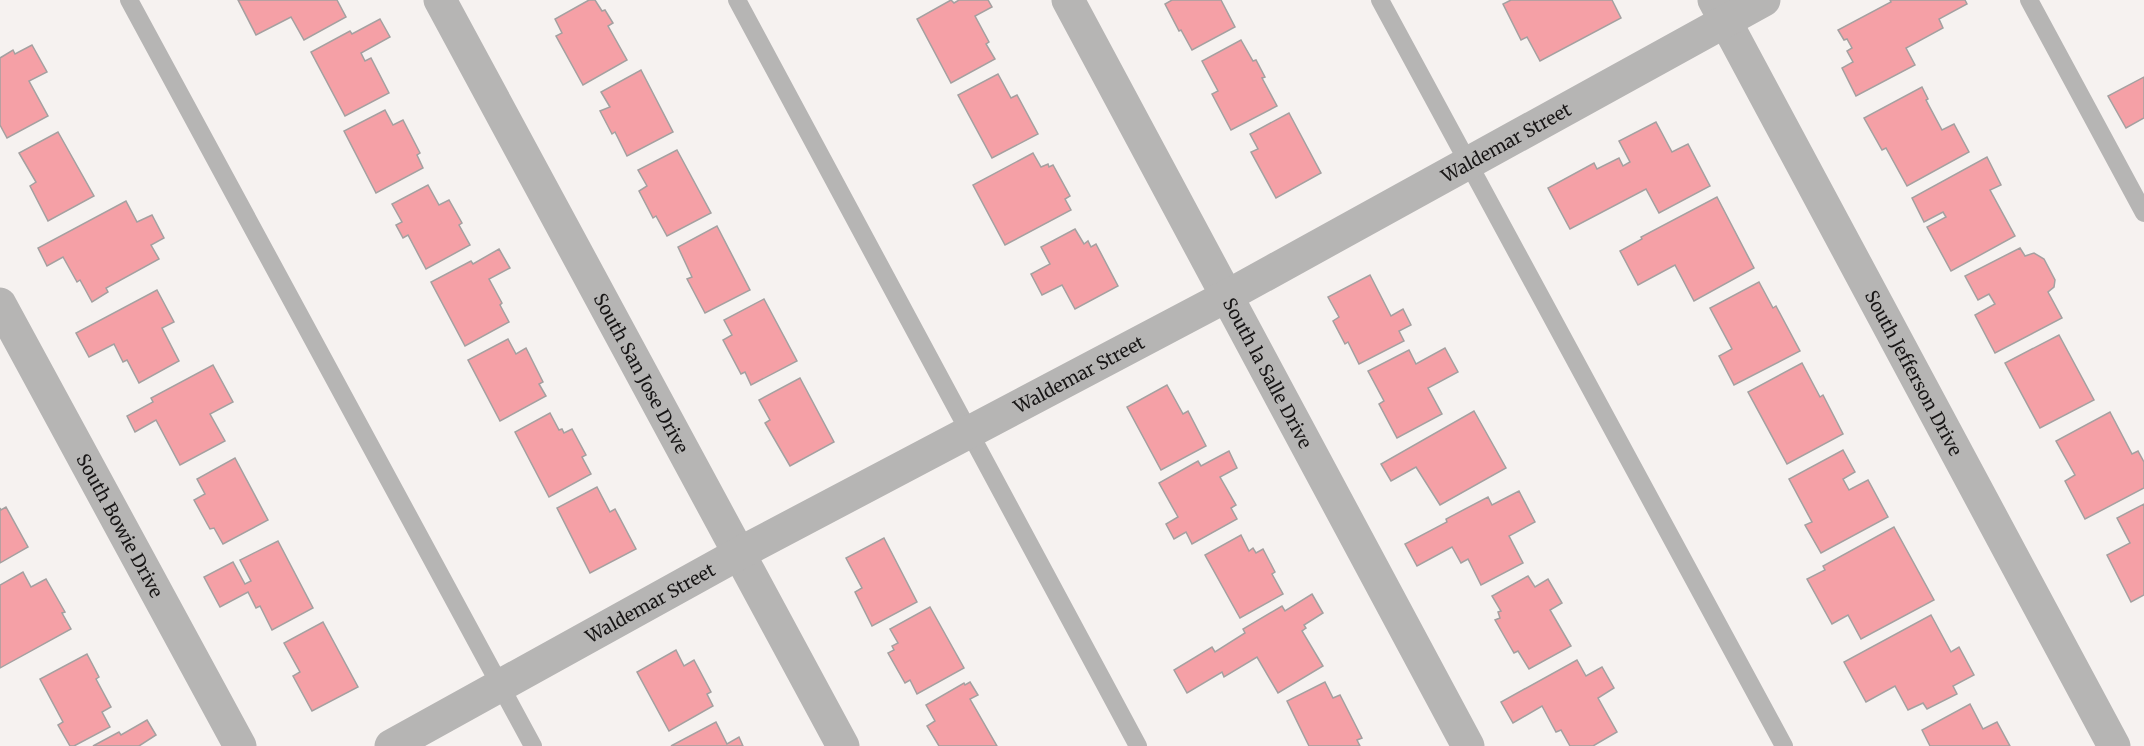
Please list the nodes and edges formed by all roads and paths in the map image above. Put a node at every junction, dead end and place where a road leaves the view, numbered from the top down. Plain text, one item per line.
1 (129, 0) edge
2 (440, 0) edge
3 (738, 0) edge
4 (1068, 0) edge
5 (1380, 0) edge
6 (1764, 0) edge
7 (2029, 0) edge
8 (1719, 11) edge
9 (1468, 163) junction
10 (2144, 213) edge
11 (1227, 296) junction
12 (0, 304) edge
13 (969, 431) junction
14 (740, 553) junction
15 (500, 685) junction
16 (240, 746) edge
17 (391, 746) edge
18 (533, 746) edge
19 (843, 746) edge
20 (1138, 746) edge
21 (1468, 746) edge
22 (1784, 746) edge
23 (2114, 746) edge

1 - 15 lane
2 - 14 street, South San Jose Drive
3 - 13 lane
4 - 11 street, South la Salle Drive
5 - 9 lane
6 - 8 street, Waldemar Street
7 - 10 lane
8 - 9 street, Waldemar Street
8 - 23 street, South Jefferson Drive
9 - 11 street, Waldemar Street
9 - 22 lane
11 - 13 street, Waldemar Street
11 - 21 street, South la Salle Drive
12 - 16 street, South Bowie Drive
13 - 14 street, Waldemar Street
13 - 20 lane
14 - 15 street, Waldemar Street
14 - 19 street, South San Jose Drive
15 - 17 street, Waldemar Street
15 - 18 lane

